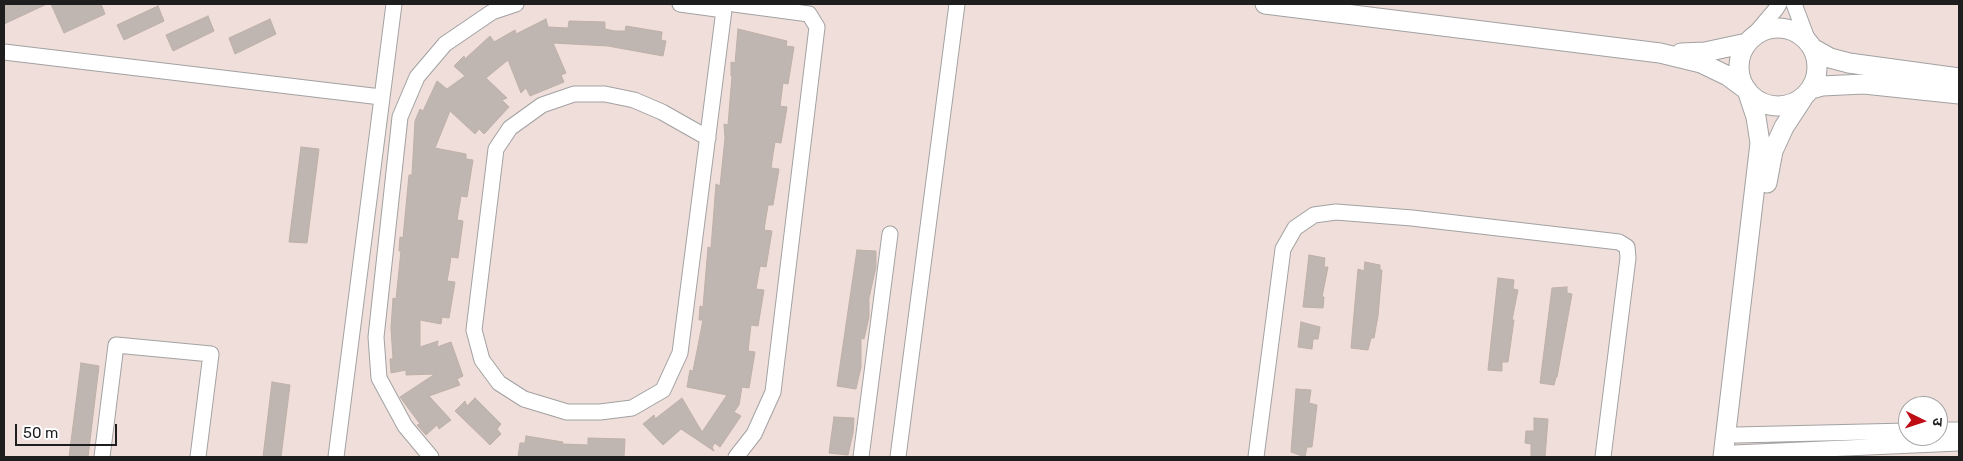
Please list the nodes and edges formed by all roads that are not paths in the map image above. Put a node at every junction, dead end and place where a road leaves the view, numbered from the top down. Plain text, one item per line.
1 (394, 4) edge
2 (516, 4) edge
3 (680, 4) edge
4 (957, 4) edge
5 (1265, 4) edge
6 (1779, 4) edge
7 (1794, 4) edge
8 (728, 6) edge
9 (1751, 39) junction
10 (1811, 45) junction
11 (4, 52) edge
12 (1660, 53) junction
13 (1959, 78) edge
14 (1747, 90) junction
15 (1807, 93) junction
16 (1959, 94) edge
17 (381, 97) junction
18 (708, 138) junction
19 (890, 234) dead end
20 (1898, 431) edge
21 (1736, 435) junction
22 (1959, 443) edge
23 (418, 451) edge
24 (1730, 456) edge
25 (102, 457) edge
26 (198, 457) edge
27 (336, 457) edge
28 (431, 457) edge
29 (736, 457) edge
30 (861, 457) edge
31 (898, 457) edge
32 (1256, 457) edge
33 (1602, 457) edge

1 - 17 street
2 - 23 street
3 - 8 street
4 - 31 street
5 - 12 street
6 - 9 street
7 - 10 street
8 - 18 street
8 - 29 street
9 - 10 street
9 - 12 street
9 - 14 street
10 - 13 street
10 - 15 street
11 - 17 street
12 - 14 street
14 - 15 street
14 - 24 street
15 - 16 street
15 - 21 street
17 - 27 street
18 - 18 street
19 - 30 street
20 - 21 street
21 - 24 street
22 - 24 street
23 - 28 street
25 - 26 street
32 - 33 street

